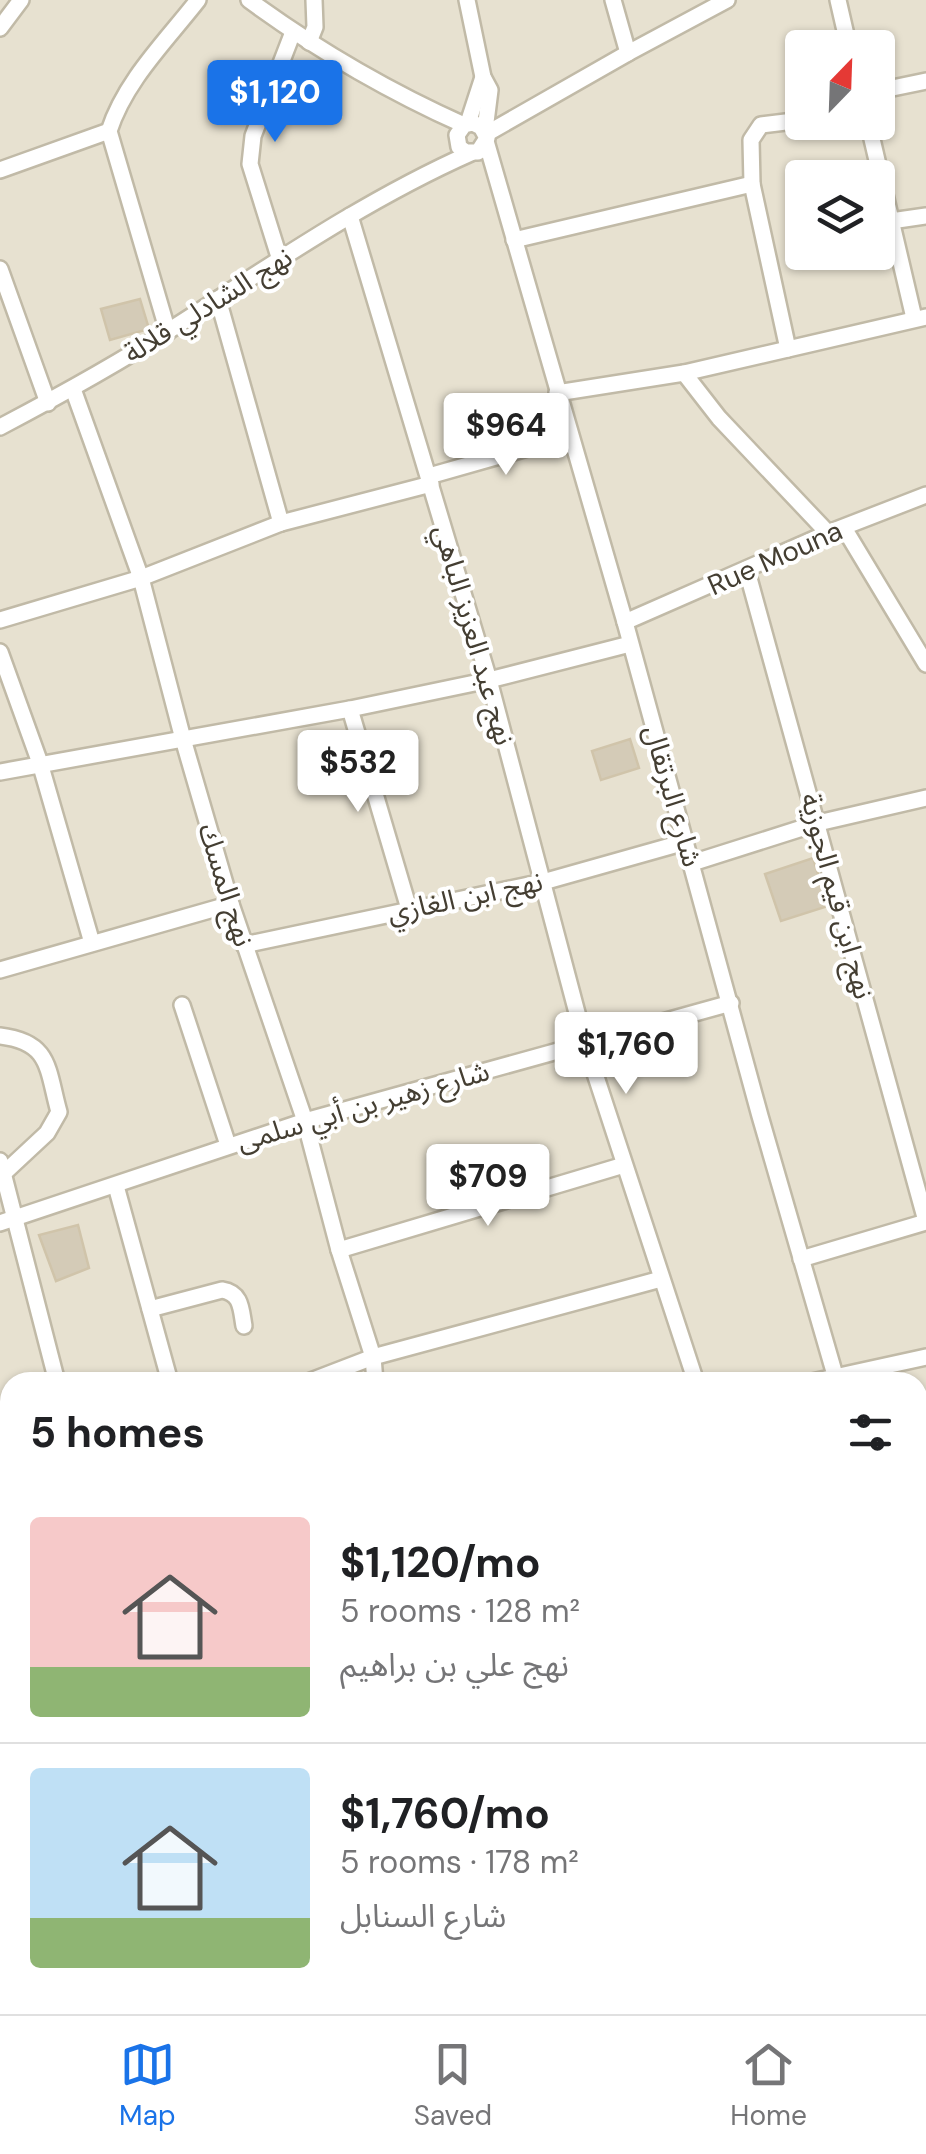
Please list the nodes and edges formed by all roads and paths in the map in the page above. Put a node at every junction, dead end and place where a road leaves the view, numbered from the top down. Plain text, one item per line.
1 (198, 0) edge
2 (249, 0) edge
3 (314, 0) edge
4 (467, 0) edge
5 (613, 0) edge
6 (727, 0) edge
7 (838, 0) edge
8 (13, 3) edge
9 (699, 6) edge
10 (0, 28) edge
11 (846, 30) edge
12 (292, 32) junction
13 (309, 42) junction
14 (628, 52) junction
15 (926, 80) edge
16 (895, 86) edge
17 (785, 122) edge
18 (109, 131) junction
19 (472, 138) junction
20 (0, 170) edge
21 (752, 184) junction
22 (350, 216) junction
23 (926, 216) edge
24 (895, 220) edge
25 (895, 234) edge
26 (514, 240) junction
27 (280, 260) junction
28 (0, 269) edge
29 (3, 290) edge
30 (218, 299) junction
31 (920, 318) edge
32 (168, 332) junction
33 (788, 349) junction
34 (684, 373) junction
35 (73, 389) junction
36 (557, 393) junction
37 (48, 402) junction
38 (0, 427) edge
39 (570, 436) junction
40 (430, 480) junction
41 (926, 495) edge
42 (281, 523) junction
43 (844, 528) junction
44 (828, 534) junction
45 (747, 571) junction
46 (140, 578) junction
47 (0, 620) edge
48 (625, 622) junction
49 (630, 644) junction
50 (0, 652) edge
51 (926, 664) edge
52 (489, 680) junction
53 (350, 709) junction
54 (182, 740) junction
55 (40, 763) junction
56 (0, 772) edge
57 (926, 798) edge
58 (818, 823) junction
59 (685, 842) junction
60 (692, 863) junction
61 (542, 882) junction
62 (230, 904) junction
63 (409, 909) junction
64 (92, 942) junction
65 (244, 945) junction
66 (0, 970) edge
67 (731, 1002) junction
68 (182, 1005) dead end
69 (0, 1036) edge
70 (585, 1043) junction
71 (306, 1121) junction
72 (228, 1145) junction
73 (624, 1165) junction
74 (2, 1168) edge
75 (116, 1186) junction
76 (7, 1221) edge
77 (926, 1222) edge
78 (339, 1250) junction
79 (801, 1260) junction
80 (661, 1279) junction
81 (150, 1309) junction
82 (244, 1326) dead end
83 (926, 1357) edge
84 (372, 1358) junction
85 (53, 1372) edge
86 (167, 1372) edge
87 (335, 1372) edge
88 (374, 1372) edge
89 (693, 1372) edge
90 (834, 1372) edge
91 (865, 1372) edge

1 - 18 street
2 - 12 street
3 - 13 street
4 - 19 street, شارع البرتقال
5 - 14 street
6 - 9 street
7 - 11 street
8 - 10 street
9 - 14 street
12 - 13 street
12 - 27 street
13 - 19 street
14 - 19 street
15 - 16 street
17 - 21 street
18 - 20 street
18 - 32 street
19 - 22 street, نهج الشادلي قلالة
19 - 26 street, شارع البرتقال
21 - 26 street
21 - 33 street
22 - 27 street, نهج الشادلي قلالة
22 - 40 street, نهج عبد العزيز الباهي
23 - 24 street
25 - 31 street
26 - 36 street, شارع البرتقال
27 - 30 street, نهج الشادلي قلالة
28 - 29 street
29 - 37 street
30 - 32 street, نهج الشادلي قلالة
30 - 42 street
31 - 33 street
32 - 35 street, نهج الشادلي قلالة
33 - 34 street
34 - 36 street
34 - 44 street
35 - 37 street, نهج الشادلي قلالة
35 - 46 street, نهج المسك
36 - 39 street, شارع البرتقال
37 - 38 street, نهج الشادلي قلالة
39 - 40 street
39 - 48 street, شارع البرتقال
40 - 42 street
40 - 52 street, نهج عبد العزيز الباهي
41 - 43 street, Rue Mouna
42 - 46 street
43 - 44 street, Rue Mouna
43 - 51 street
44 - 45 street, Rue Mouna
45 - 48 street, Rue Mouna
45 - 58 street, نهج ابن قيم الجوزية
46 - 47 street
46 - 54 street, نهج المسك
48 - 49 street, شارع البرتقال
49 - 52 street
49 - 59 street, شارع البرتقال
50 - 55 street
52 - 53 street
52 - 61 street, نهج عبد العزيز الباهي
53 - 54 street
53 - 63 street
54 - 55 street
54 - 62 street, نهج المسك
55 - 56 street
55 - 64 street
57 - 58 street
58 - 60 street
58 - 77 street, نهج ابن قيم الجوزية
59 - 60 street, شارع البرتقال
59 - 61 street, نهج ابن الغازي
60 - 67 street, شارع البرتقال
61 - 63 street, نهج ابن الغازي
61 - 70 street, نهج عبد العزيز الباهي
62 - 64 street
62 - 65 street, نهج المسك
63 - 65 street, نهج ابن الغازي
64 - 66 street
65 - 71 street, نهج المسك
67 - 70 street, شارع زهير بن أبي سلمى
67 - 79 street, شارع البرتقال
68 - 72 street
69 - 74 street
70 - 71 street, شارع زهير بن أبي سلمى
70 - 73 street, نهج عبد العزيز الباهي
71 - 72 street, شارع زهير بن أبي سلمى
71 - 78 street, نهج المسك
72 - 75 street, شارع زهير بن أبي سلمى
73 - 78 street
73 - 80 street, نهج عبد العزيز الباهي
74 - 76 street
75 - 76 street, شارع زهير بن أبي سلمى
75 - 81 street
76 - 85 street
77 - 79 street
78 - 84 street, نهج المسك
79 - 90 street, شارع البرتقال
80 - 84 street
80 - 89 street, نهج عبد العزيز الباهي
81 - 82 street
81 - 86 street
83 - 91 street
84 - 87 street
84 - 88 street, نهج المسك

